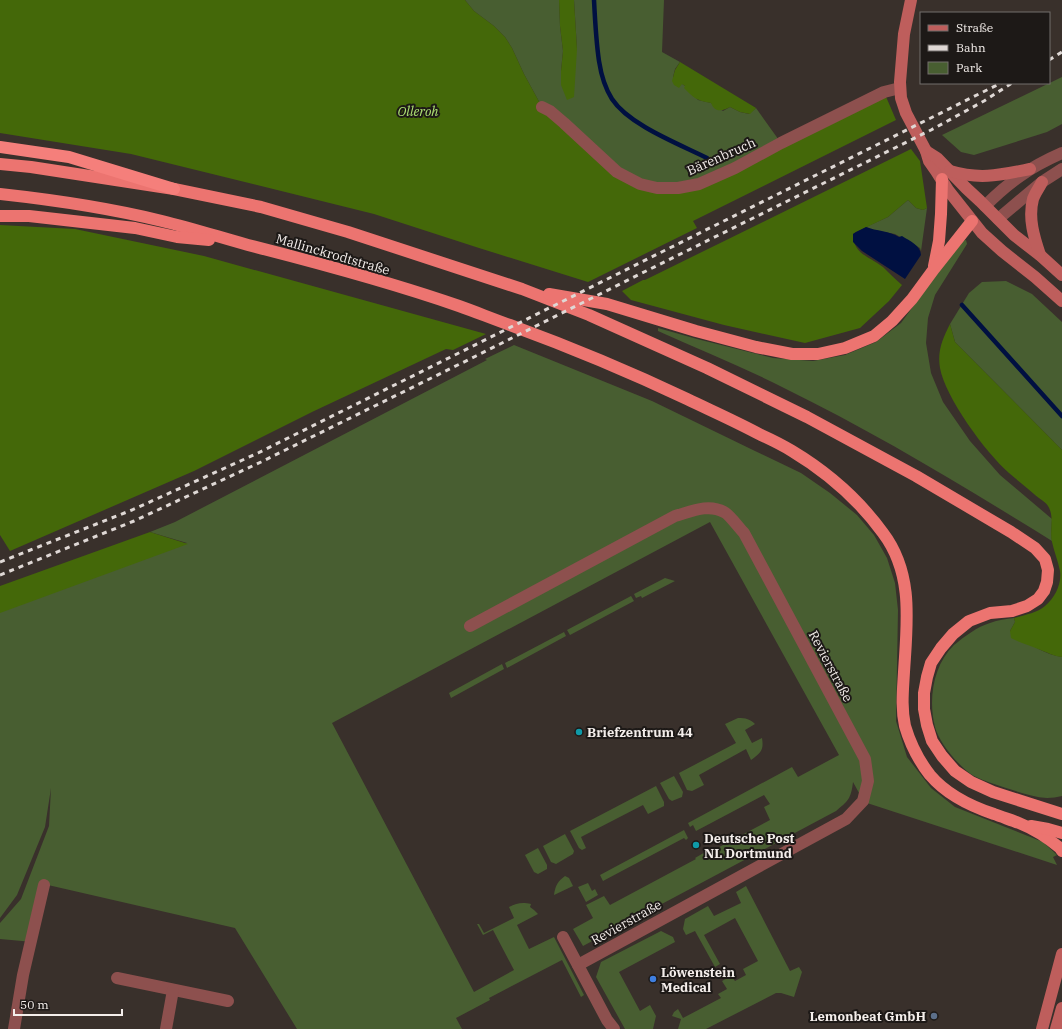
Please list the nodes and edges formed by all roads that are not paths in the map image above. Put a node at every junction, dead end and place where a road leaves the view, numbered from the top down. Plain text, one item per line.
1 (911, 0) edge
2 (900, 88) junction
3 (542, 107) dead end
4 (0, 147) edge
5 (1062, 153) edge
6 (0, 164) edge
7 (1030, 169) junction
8 (1062, 169) edge
9 (946, 175) junction
10 (1042, 182) junction
11 (174, 189) junction
12 (0, 194) edge
13 (985, 206) junction
14 (0, 216) edge
15 (998, 219) junction
16 (972, 221) junction
17 (248, 245) junction
18 (1040, 256) junction
19 (934, 269) junction
20 (1062, 275) edge
21 (522, 289) junction
22 (1062, 301) edge
23 (470, 626) dead end
24 (1062, 804) edge
25 (1044, 808) junction
26 (1062, 814) edge
27 (1020, 824) junction
28 (1062, 833) edge
29 (1062, 850) edge
30 (44, 885) dead end
31 (563, 937) dead end
32 (1062, 954) edge
33 (578, 965) junction
34 (117, 978) dead end
35 (173, 990) junction
36 (228, 1001) dead end
37 (1062, 1008) edge
38 (14, 1029) edge
39 (166, 1029) edge
40 (614, 1029) edge
41 (1042, 1029) edge
42 (1056, 1029) edge

1 - 2 main road
2 - 3 street, Bärenbruch
2 - 9 main road
4 - 11 highway
5 - 7 street
6 - 11 highway, Mallinckrodtstraße
7 - 9 main road
7 - 13 street
8 - 10 street
9 - 13 main road
9 - 16 main road
9 - 19 highway
10 - 15 street
10 - 18 main road
11 - 21 highway, Mallinckrodtstraße
12 - 17 highway, Mallinckrodtstraße
13 - 15 main road
13 - 16 main road
14 - 17 highway
15 - 16 main road
15 - 18 main road
16 - 19 highway
16 - 22 main road
17 - 27 highway, Mallinckrodtstraße
18 - 20 main road
19 - 21 highway
21 - 25 highway
23 - 33 street, Revierstraße
24 - 25 highway
25 - 26 highway
27 - 28 highway
27 - 29 highway
30 - 38 street
31 - 33 street
32 - 41 main road
33 - 40 street
34 - 35 street
35 - 36 street
35 - 39 street
37 - 42 main road

